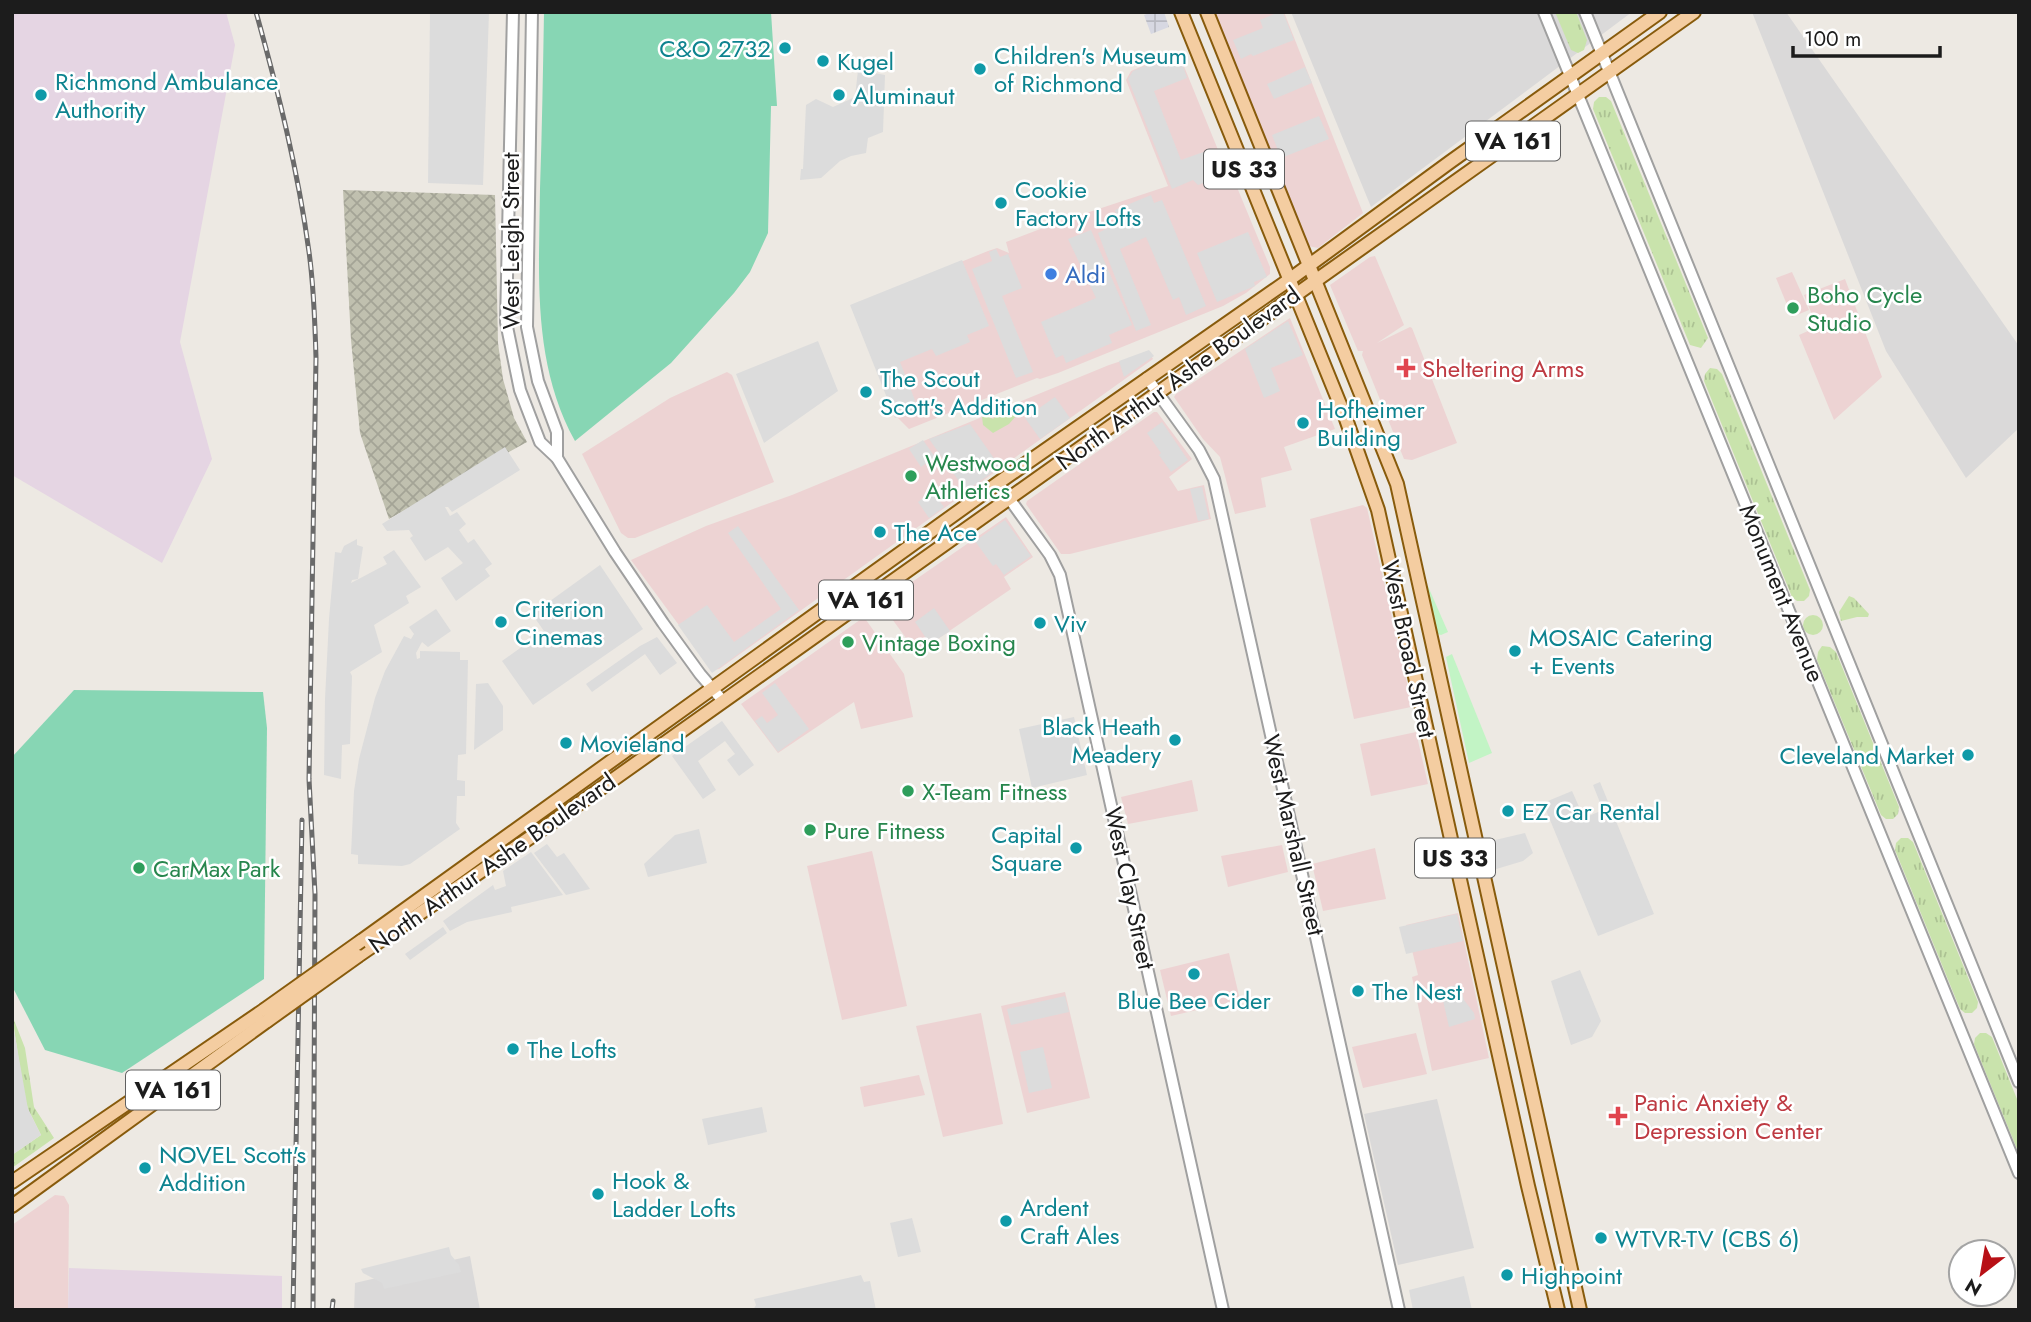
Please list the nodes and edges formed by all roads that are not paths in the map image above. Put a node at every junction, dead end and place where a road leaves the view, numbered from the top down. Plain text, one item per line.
1 (513, 12) edge
2 (532, 12) edge
3 (1181, 12) edge
4 (1207, 12) edge
5 (1544, 12) edge
6 (1585, 12) edge
7 (1660, 12) edge
8 (1694, 12) edge
9 (1602, 53) junction
10 (1609, 73) junction
11 (1570, 75) junction
12 (1579, 95) junction
13 (1309, 265) junction
14 (1289, 279) junction
15 (1315, 280) junction
16 (1295, 294) junction
17 (1147, 378) junction
18 (1157, 392) junction
19 (557, 458) junction
20 (998, 483) junction
21 (1009, 498) junction
22 (712, 689) junction
23 (723, 701) junction
24 (266, 1015) junction
25 (2019, 1082) edge
26 (2019, 1173) edge
27 (12, 1182) edge
28 (12, 1206) edge
29 (1223, 1310) edge
30 (1399, 1310) edge
31 (1558, 1310) edge
32 (1580, 1310) edge

1 - 19 street, West Leigh Street
2 - 19 street, West Leigh Street
3 - 14 main road, West Broad Street / US 33
4 - 13 main road, West Broad Street / US 33
5 - 11 street, Monument Avenue
6 - 9 street, Monument Avenue
7 - 9 main road, North Arthur Ashe Boulevard / VA 161
8 - 10 main road, North Arthur Ashe Boulevard / VA 161
9 - 10 street, Monument Avenue
9 - 11 main road, North Arthur Ashe Boulevard / VA 161
10 - 12 main road, North Arthur Ashe Boulevard / VA 161
10 - 25 street, Monument Avenue
11 - 12 street, Monument Avenue
11 - 13 main road, North Arthur Ashe Boulevard / VA 161
12 - 15 main road, North Arthur Ashe Boulevard / VA 161
12 - 26 street, Monument Avenue
13 - 14 main road, North Arthur Ashe Boulevard / VA 161
13 - 15 main road, West Broad Street / US 33
14 - 16 main road, West Broad Street / US 33
14 - 17 main road, North Arthur Ashe Boulevard / VA 161
15 - 16 main road, North Arthur Ashe Boulevard / VA 161
15 - 32 main road, West Broad Street / US 33
16 - 18 main road, North Arthur Ashe Boulevard / VA 161
16 - 31 main road, West Broad Street / US 33
17 - 18 street, West Marshall Street
17 - 20 main road, North Arthur Ashe Boulevard / VA 161
18 - 21 main road, North Arthur Ashe Boulevard / VA 161
18 - 30 street, West Marshall Street
19 - 22 street, West Leigh Street
20 - 21 street, West Clay Street
20 - 22 main road, North Arthur Ashe Boulevard / VA 161
21 - 23 main road, North Arthur Ashe Boulevard / VA 161
21 - 29 street, West Clay Street
22 - 23 street, West Leigh Street
22 - 24 main road, North Arthur Ashe Boulevard / VA 161, bridge
23 - 24 main road, North Arthur Ashe Boulevard / VA 161, bridge
24 - 27 main road, North Arthur Ashe Boulevard / VA 161
24 - 28 main road, North Arthur Ashe Boulevard / VA 161

